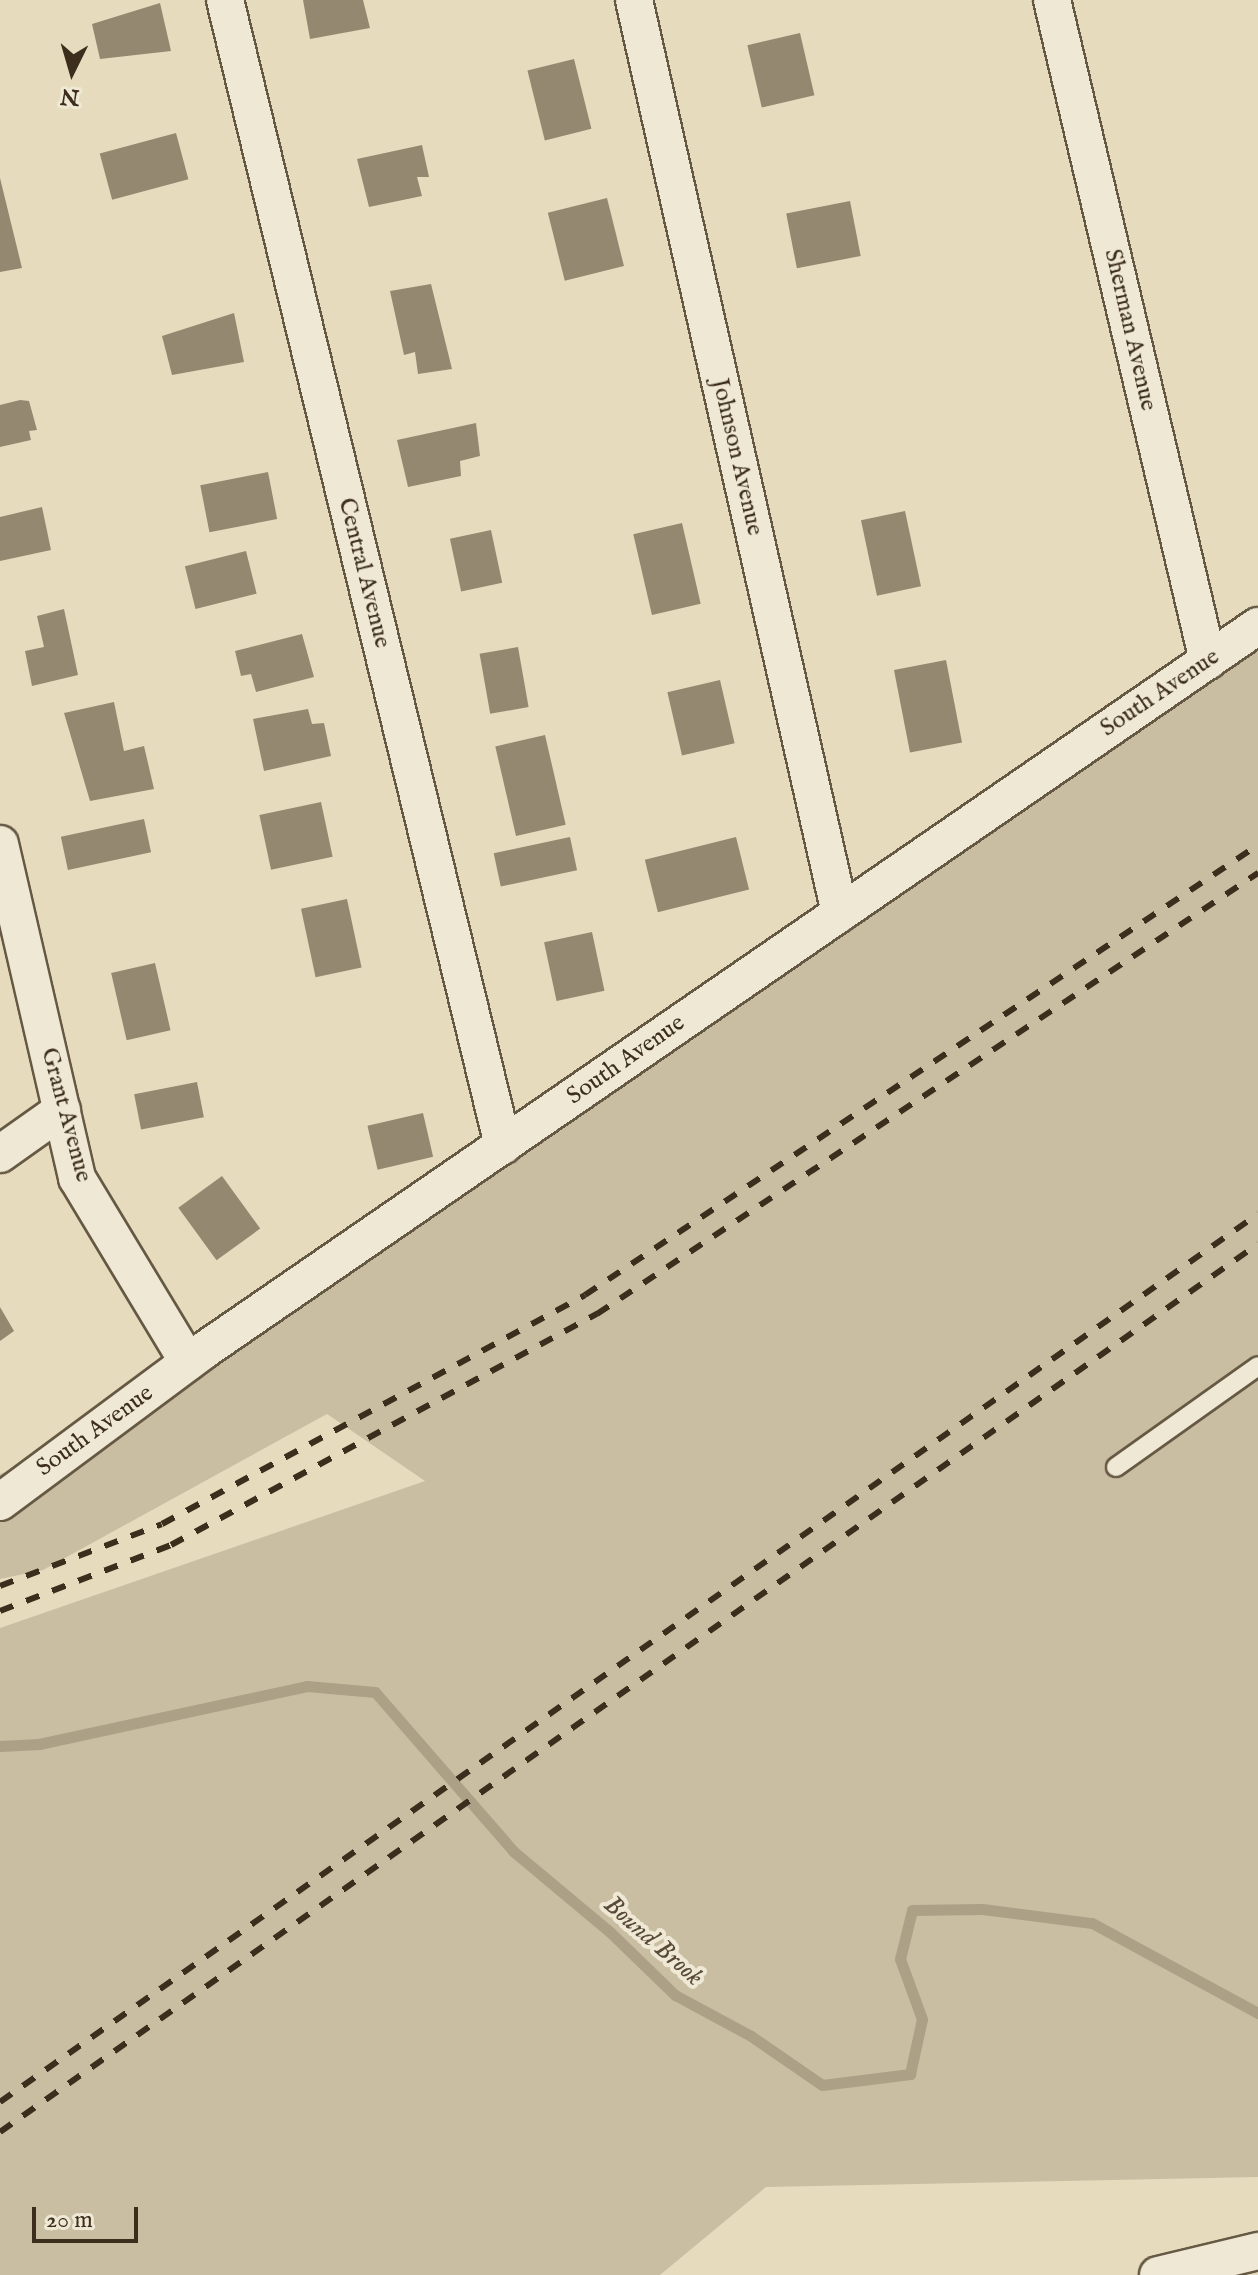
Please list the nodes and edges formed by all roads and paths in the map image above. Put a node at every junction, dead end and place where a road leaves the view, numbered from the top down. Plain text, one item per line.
1 (225, 0) edge
2 (634, 0) edge
3 (1052, 0) edge
4 (1258, 626) edge
5 (1208, 661) junction
6 (0, 844) edge
7 (840, 913) junction
8 (62, 1110) junction
9 (503, 1146) junction
10 (0, 1154) edge
11 (188, 1362) junction
12 (1258, 1366) edge
13 (1116, 1467) dead end
14 (0, 1502) edge
15 (1258, 2251) edge
16 (1158, 2275) edge

1 - 9 street, Central Avenue
2 - 7 street, Johnson Avenue
3 - 5 street, Sherman Avenue
4 - 5 street, South Avenue
5 - 7 street, South Avenue
6 - 8 street, Grant Avenue
7 - 9 street, South Avenue
8 - 10 street
8 - 11 street, Grant Avenue
9 - 11 street, South Avenue
11 - 14 street, South Avenue
12 - 13 lane
15 - 16 street

